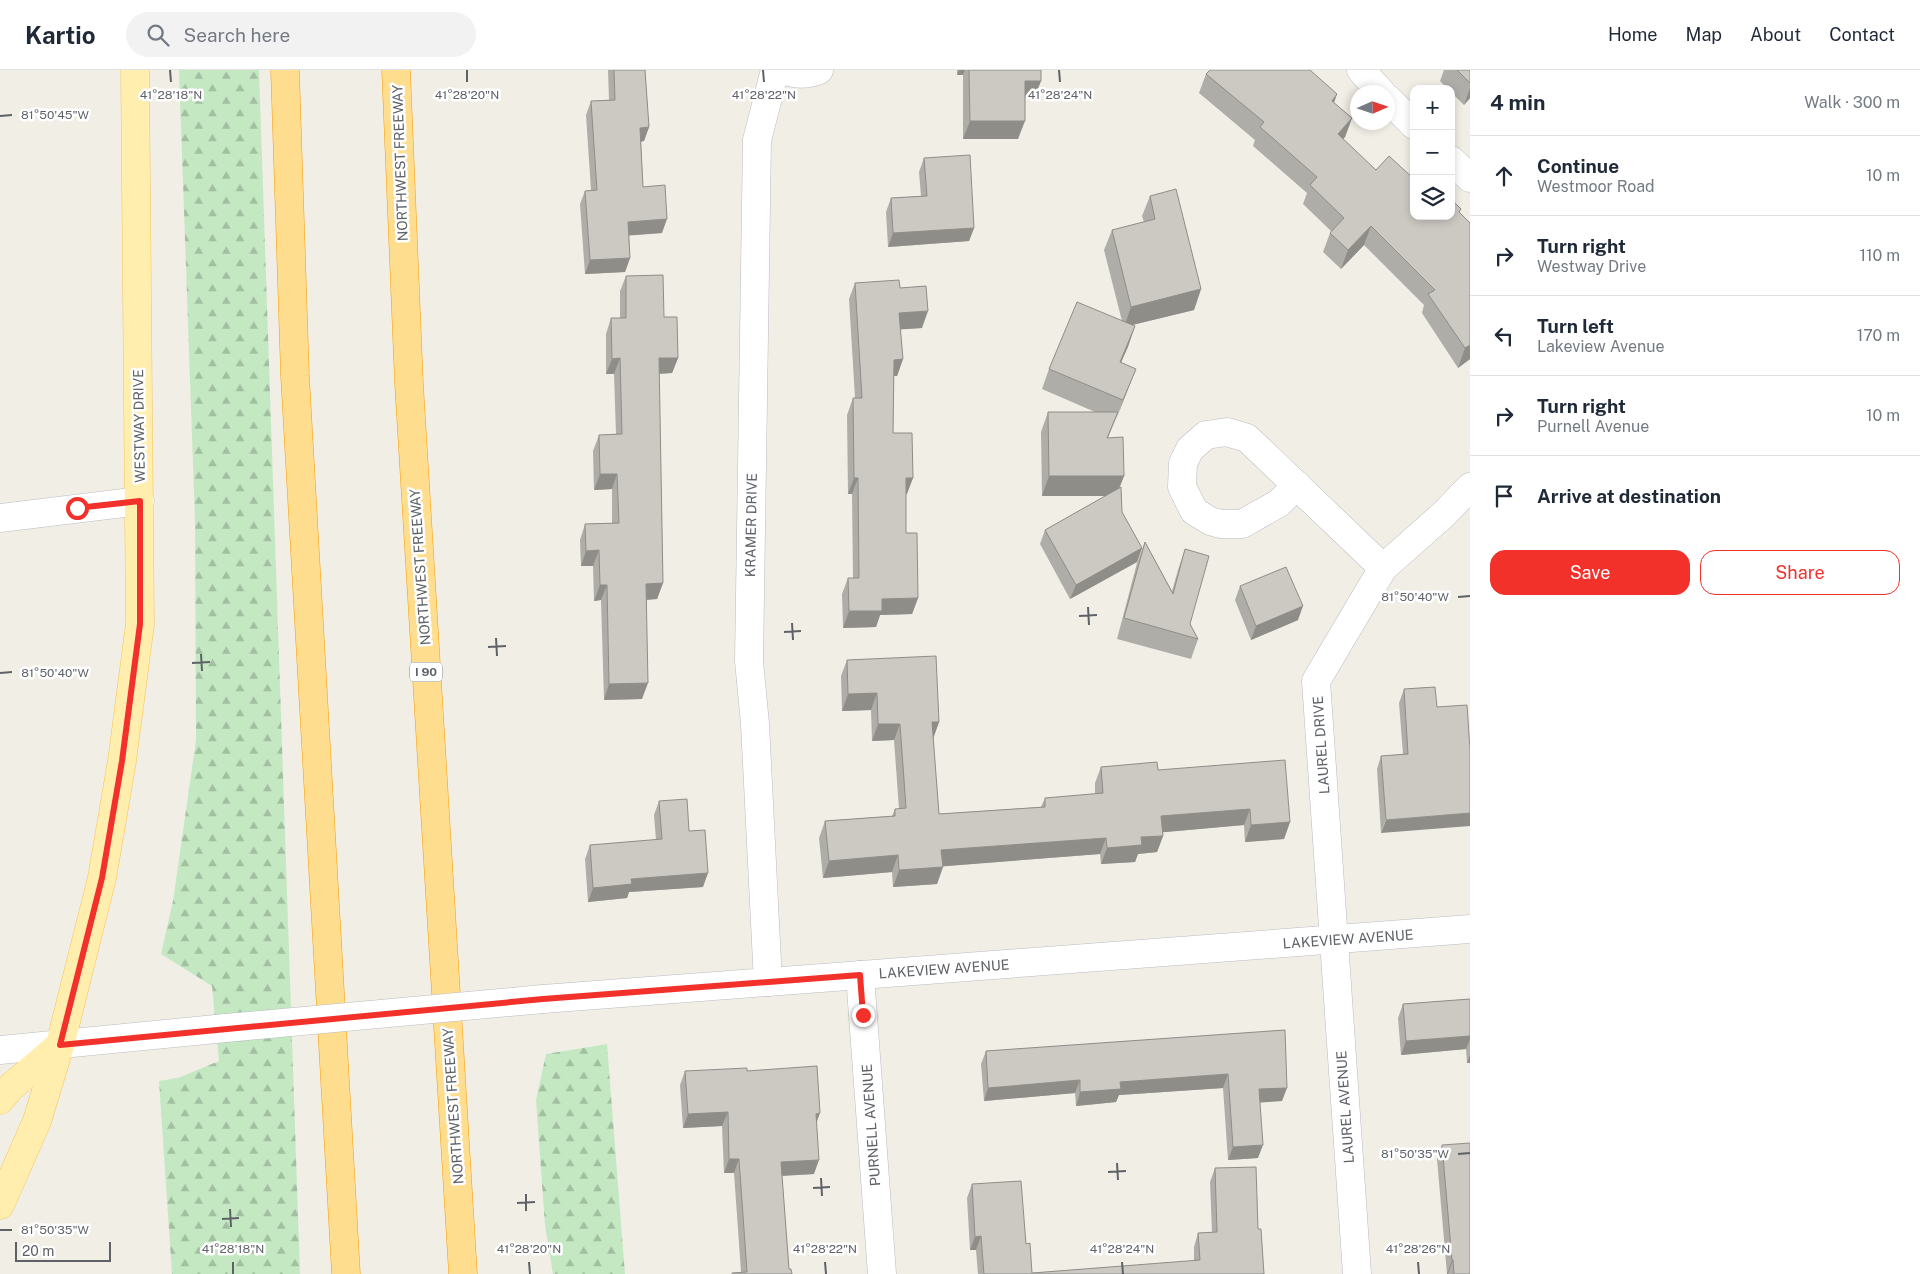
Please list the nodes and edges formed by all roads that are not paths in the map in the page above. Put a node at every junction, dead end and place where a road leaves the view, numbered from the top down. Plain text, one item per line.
1 (135, 70) edge
2 (285, 70) edge
3 (396, 70) edge
4 (775, 70) edge
5 (784, 70) edge
6 (819, 70) edge
7 (1361, 70) edge
8 (1375, 85) edge
9 (1395, 106) edge
10 (1410, 121) edge
11 (1455, 164) edge
12 (1470, 178) edge
13 (1297, 485) dead end
14 (1470, 487) edge
15 (140, 501) junction
16 (0, 518) edge
17 (1383, 568) junction
18 (1470, 929) edge
19 (1334, 940) junction
20 (860, 975) junction
21 (768, 982) junction
22 (60, 1045) junction
23 (0, 1050) edge
24 (0, 1100) edge
25 (0, 1205) edge
26 (346, 1274) edge
27 (464, 1274) edge
28 (882, 1274) edge
29 (1357, 1274) edge

1 - 15 main road, WESTWAY DRIVE
2 - 26 highway
3 - 27 highway, NORTHWEST FREEWAY / I 90
4 - 21 street, KRAMER DRIVE
5 - 6 street
7 - 8 street
9 - 10 street
11 - 12 street
13 - 17 street
14 - 17 street, LAUREL DRIVE
15 - 16 street
15 - 22 main road, WESTWAY DRIVE
17 - 19 street, LAUREL DRIVE
18 - 19 street, LAKEVIEW AVENUE
19 - 20 street, LAKEVIEW AVENUE
19 - 29 street, LAUREL AVENUE
20 - 21 street, LAKEVIEW AVENUE
20 - 28 street, PURNELL AVENUE
21 - 22 street, LAKEVIEW AVENUE, bridge
22 - 23 street, LAKEVIEW AVENUE
22 - 24 main road
22 - 25 main road, WESTWAY DRIVE

